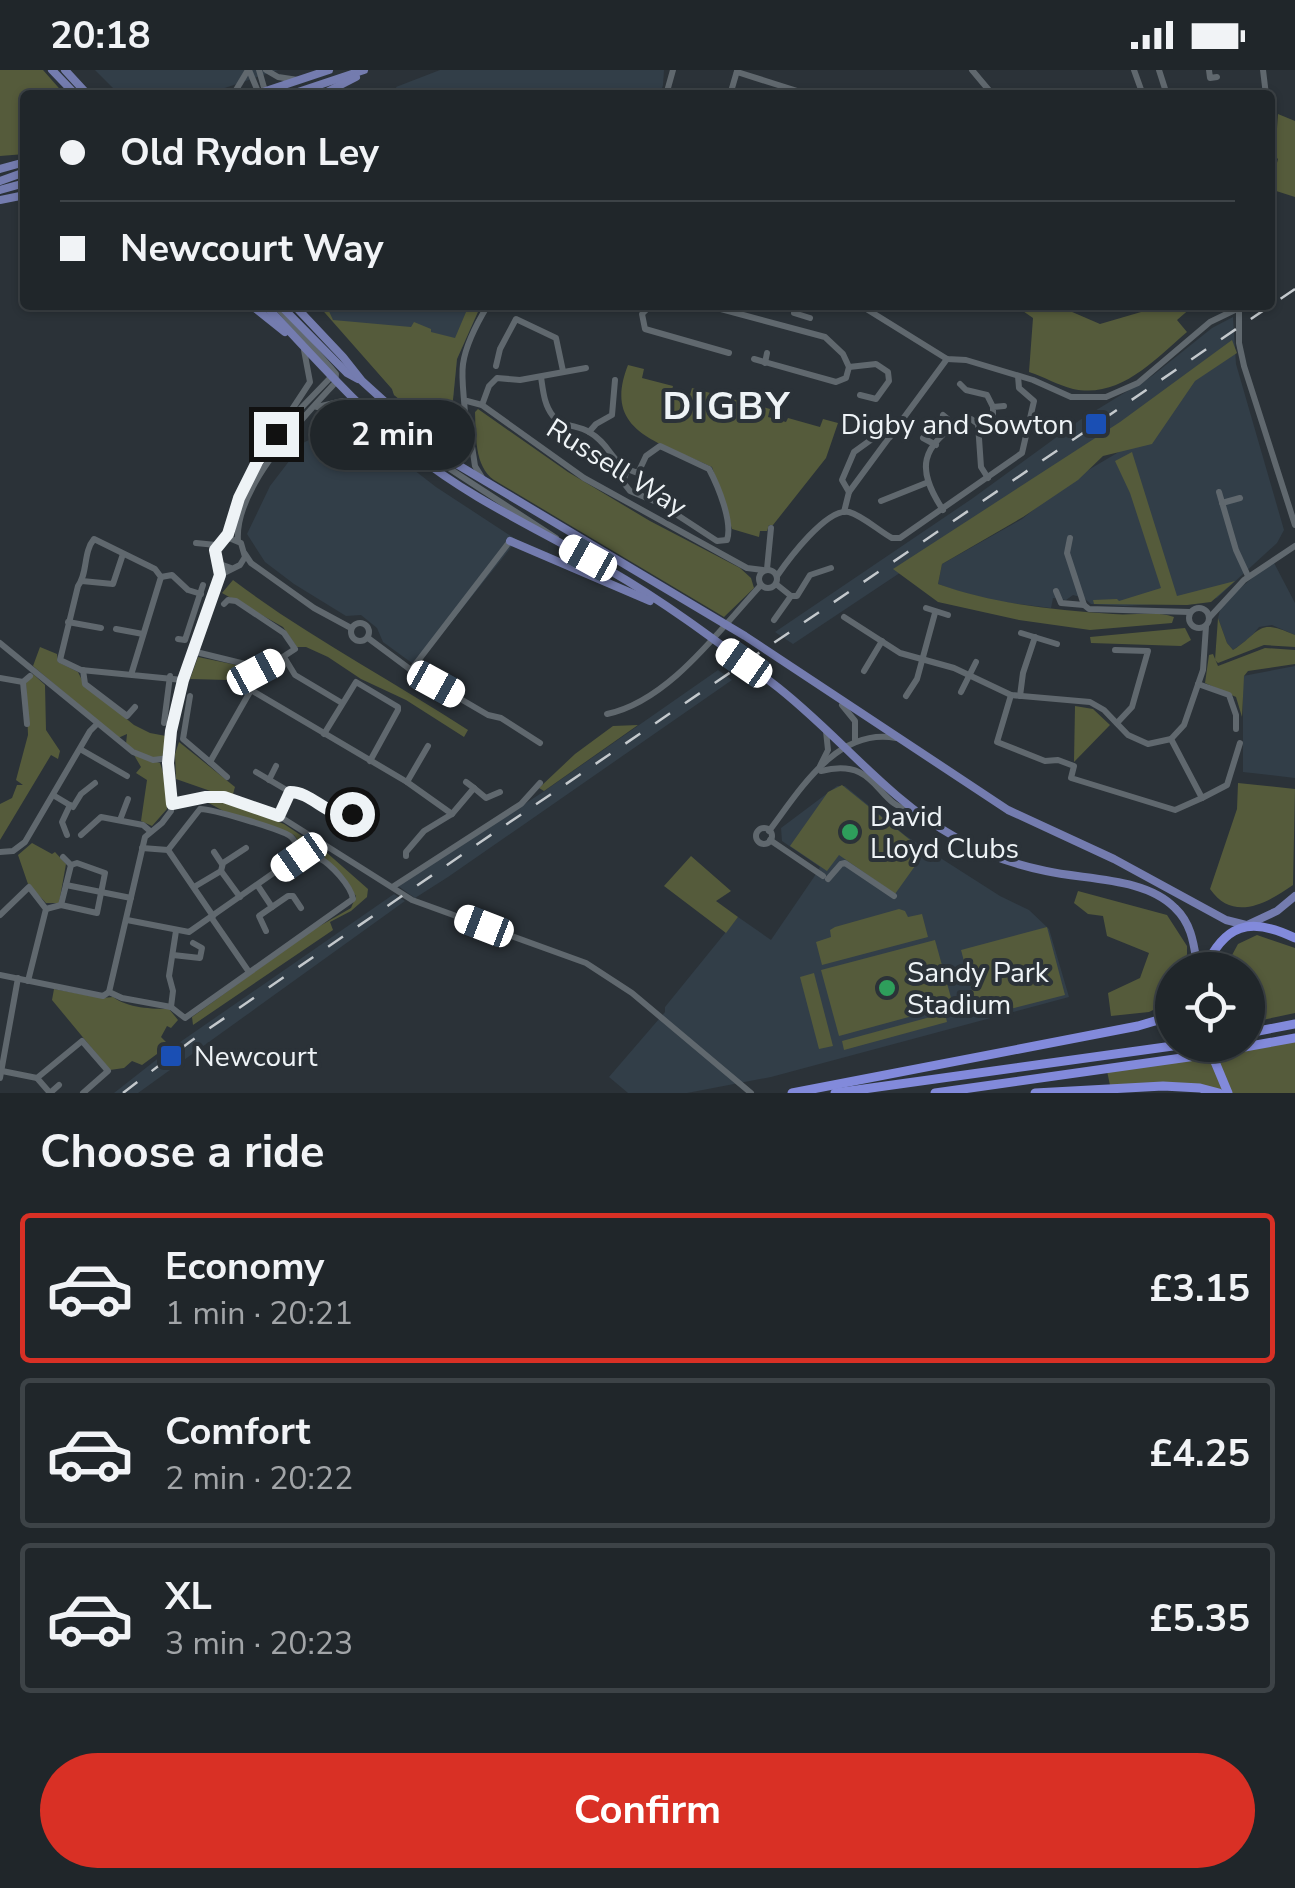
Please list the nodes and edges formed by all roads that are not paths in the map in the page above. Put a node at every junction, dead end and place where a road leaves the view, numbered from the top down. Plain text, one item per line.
1 (52, 70) edge
2 (65, 70) edge
3 (262, 70) edge
4 (329, 70) edge
5 (367, 70) edge
6 (972, 70) edge
7 (737, 71) edge
8 (299, 80) junction
9 (71, 90) edge
10 (83, 90) edge
11 (272, 90) edge
12 (305, 90) edge
13 (330, 90) edge
14 (800, 90) edge
15 (989, 90) edge
16 (257, 310) edge
17 (269, 310) edge
18 (282, 310) edge
19 (283, 310) edge
20 (299, 310) edge
21 (485, 310) edge
22 (646, 310) edge
23 (724, 310) edge
24 (754, 310) edge
25 (868, 310) edge
26 (1233, 310) edge
27 (1239, 310) edge
28 (802, 316) dead end
29 (752, 318) junction
30 (799, 330) junction
31 (721, 341) dead end
32 (297, 342) junction
33 (304, 350) junction
34 (719, 350) junction
35 (768, 352) dead end
36 (729, 353) dead end
37 (754, 359) dead end
38 (946, 359) junction
39 (765, 362) junction
40 (496, 366) dead end
41 (848, 367) junction
42 (586, 368) dead end
43 (564, 371) junction
44 (347, 374) junction
45 (1018, 376) junction
46 (541, 377) junction
47 (334, 378) junction
48 (615, 380) dead end
49 (362, 382) junction
50 (887, 384) junction
51 (960, 384) dead end
52 (898, 392) dead end
53 (860, 395) dead end
54 (467, 400) junction
55 (482, 405) junction
56 (1004, 406) dead end
57 (994, 407) junction
58 (308, 412) junction
59 (367, 412) junction
60 (466, 414) junction
61 (943, 415) dead end
62 (956, 425) junction
63 (464, 428) junction
64 (589, 432) junction
65 (276, 434) junction
66 (980, 435) junction
67 (420, 436) junction
68 (890, 437) junction
69 (923, 438) dead end
70 (452, 442) junction
71 (936, 445) junction
72 (448, 459) junction
73 (428, 464) junction
74 (626, 470) junction
75 (988, 478) junction
76 (926, 482) junction
77 (485, 483) junction
78 (886, 486) dead end
79 (849, 492) junction
80 (1220, 492) dead end
81 (891, 496) junction
82 (1240, 498) dead end
83 (881, 501) dead end
84 (1222, 503) junction
85 (942, 510) junction
86 (844, 512) junction
87 (1295, 526) edge
88 (767, 533) dead end
89 (1070, 538) dead end
90 (225, 539) junction
91 (238, 541) junction
92 (510, 541) joint
93 (196, 543) dead end
94 (562, 544) junction
95 (218, 545) junction
96 (206, 546) junction
97 (1295, 546) edge
98 (124, 553) junction
99 (245, 554) junction
100 (215, 555) junction
101 (787, 560) junction
102 (819, 560) dead end
103 (251, 563) junction
104 (220, 564) junction
105 (240, 564) junction
106 (231, 568) junction
107 (747, 568) junction
108 (832, 568) dead end
109 (767, 570) junction
110 (822, 570) junction
111 (220, 575) junction
112 (1248, 576) junction
113 (161, 578) junction
114 (776, 580) junction
115 (82, 581) junction
116 (760, 583) junction
117 (204, 585) dead end
118 (1056, 591) dead end
119 (201, 594) junction
120 (791, 596) junction
121 (1220, 603) junction
122 (224, 604) dead end
123 (1084, 605) junction
124 (926, 608) dead end
125 (668, 610) junction
126 (1171, 610) junction
127 (1204, 610) junction
128 (1190, 612) junction
129 (935, 613) junction
130 (948, 615) dead end
131 (844, 617) dead end
132 (774, 620) dead end
133 (68, 622) junction
134 (1208, 622) junction
135 (1192, 625) junction
136 (101, 628) dead end
137 (351, 628) junction
138 (116, 629) dead end
139 (1022, 633) dead end
140 (142, 634) junction
141 (1035, 637) junction
142 (368, 638) junction
143 (178, 639) dead end
144 (882, 640) junction
145 (0, 643) edge
146 (1057, 644) dead end
147 (1203, 644) junction
148 (1115, 650) dead end
149 (192, 651) junction
150 (769, 652) junction
151 (284, 657) junction
152 (922, 660) junction
153 (976, 662) dead end
154 (82, 670) junction
155 (411, 670) junction
156 (864, 671) dead end
157 (256, 672) junction
158 (130, 675) junction
159 (970, 675) junction
160 (170, 676) junction
161 (0, 678) edge
162 (183, 680) junction
163 (1198, 684) junction
164 (251, 690) junction
165 (906, 690) dead end
166 (961, 692) dead end
167 (190, 696) dead end
168 (1016, 696) junction
169 (342, 703) junction
170 (136, 707) dead end
171 (607, 714) dead end
172 (164, 722) dead end
173 (1117, 723) junction
174 (27, 724) dead end
175 (98, 724) junction
176 (824, 724) junction
177 (1236, 730) dead end
178 (324, 734) junction
179 (902, 739) junction
180 (1171, 739) junction
181 (540, 743) dead end
182 (851, 743) junction
183 (1240, 743) dead end
184 (428, 746) dead end
185 (80, 749) junction
186 (168, 758) junction
187 (370, 761) junction
188 (210, 762) junction
189 (276, 766) dead end
190 (256, 772) dead end
191 (816, 772) junction
192 (128, 776) dead end
193 (227, 777) dead end
194 (269, 780) junction
195 (407, 782) junction
196 (466, 782) dead end
197 (95, 783) dead end
198 (540, 783) dead end
199 (474, 788) junction
200 (290, 792) junction
201 (500, 792) dead end
202 (54, 795) junction
203 (1202, 798) junction
204 (128, 799) dead end
205 (172, 804) junction
206 (70, 805) junction
207 (914, 810) junction
208 (452, 814) junction
209 (360, 815) dead end
210 (279, 816) junction
211 (120, 820) junction
212 (769, 830) junction
213 (150, 831) junction
214 (81, 834) dead end
215 (67, 835) dead end
216 (770, 840) junction
217 (142, 848) junction
218 (246, 848) dead end
219 (168, 850) junction
220 (0, 852) edge
221 (214, 852) dead end
222 (302, 853) junction
223 (406, 856) dead end
224 (63, 857) dead end
225 (70, 865) junction
226 (222, 867) junction
227 (66, 885) junction
228 (258, 886) junction
229 (394, 886) junction
230 (194, 887) junction
231 (102, 893) junction
232 (894, 896) dead end
233 (1295, 896) edge
234 (240, 897) junction
235 (131, 898) junction
236 (60, 906) junction
237 (272, 907) junction
238 (300, 908) dead end
239 (46, 909) junction
240 (0, 915) edge
241 (212, 917) junction
242 (127, 920) junction
243 (1246, 925) junction
244 (176, 930) junction
245 (192, 930) junction
246 (266, 931) dead end
247 (1295, 938) edge
248 (1196, 952) edge
249 (1214, 952) edge
250 (173, 956) junction
251 (249, 972) junction
252 (0, 975) edge
253 (18, 978) junction
254 (28, 981) junction
255 (109, 992) junction
256 (171, 1007) junction
257 (1155, 1021) edge
258 (1295, 1024) edge
259 (1265, 1030) edge
260 (1295, 1038) edge
261 (1155, 1048) edge
262 (1215, 1062) edge
263 (1, 1075) edge
264 (37, 1078) junction
265 (59, 1085) dead end
266 (83, 1093) edge
267 (752, 1093) edge
268 (792, 1093) edge
269 (834, 1093) edge
270 (934, 1093) edge
271 (1036, 1093) edge
272 (1219, 1093) edge
273 (1228, 1093) edge

1 - 9 main road
2 - 10 main road
3 - 8 street
4 - 8 main road
5 - 12 main road
5 - 13 main road
6 - 15 street
7 - 14 street
8 - 11 main road
16 - 32 main road
17 - 32 main road
18 - 47 street
19 - 44 main road
20 - 49 main road
21 - 54 street
22 - 34 street
23 - 29 street
24 - 29 street
25 - 38 street
26 - 45 street
27 - 87 street
28 - 30 street
29 - 30 street
30 - 41 street
31 - 34 street
32 - 33 main road
33 - 47 main road
33 - 65 street
34 - 36 street
35 - 39 street
37 - 39 street
38 - 45 street
38 - 68 street
39 - 41 street
40 - 43 street
41 - 50 street
42 - 43 street
43 - 46 street
44 - 47 street
44 - 49 main road
45 - 75 street
46 - 55 street
46 - 64 street
47 - 58 street
47 - 59 main road
47 - 65 street
48 - 64 street
49 - 67 main road
50 - 52 street
50 - 53 street
51 - 57 street
54 - 55 street, Russell Way
54 - 60 street
55 - 107 street, Russell Way
56 - 57 street
57 - 66 street
58 - 59 street
58 - 91 street
59 - 73 main road
60 - 63 street
60 - 77 street
61 - 62 street
62 - 66 street
62 - 71 street
63 - 70 street
63 - 72 street
64 - 74 street
65 - 90 street
66 - 75 street
67 - 70 street
67 - 72 main road
68 - 79 street
68 - 79 street
69 - 71 street
70 - 72 street
71 - 76 street
72 - 73 street
72 - 77 main road
72 - 94 street
73 - 94 main road
74 - 74 street
75 - 85 street
76 - 81 street
76 - 85 street
77 - 150 main road
78 - 81 street
79 - 86 street
80 - 84 street
81 - 83 street
82 - 84 street
84 - 112 street
85 - 86 street
86 - 101 street
88 - 109 street
89 - 123 street
90 - 91 street
90 - 95 street
91 - 99 street
92 - 125 main road
92 - 155 street
93 - 96 street
94 - 125 main road
95 - 96 street
95 - 100 street
96 - 100 street
97 - 112 street
98 - 113 street
98 - 115 street
98 - 115 street
99 - 103 street
99 - 105 street
100 - 104 street
101 - 109 street
101 - 114 street
102 - 110 street
103 - 105 street
103 - 137 street
104 - 106 street
104 - 111 street
105 - 106 street
106 - 111 street
107 - 109 street, Russell Way
107 - 116 street, Russell Way
108 - 110 street
109 - 114 street
109 - 116 street
110 - 120 street
111 - 149 street
112 - 121 street
113 - 119 street
113 - 140 street
114 - 116 street
114 - 120 street
115 - 133 street
116 - 171 street
117 - 119 street
118 - 123 street
119 - 143 street
120 - 132 street
121 - 127 street
121 - 134 street
122 - 151 street
123 - 126 street
124 - 129 street
125 - 176 main road
126 - 128 street
126 - 135 street
127 - 128 street
127 - 134 street
128 - 135 street
129 - 130 street
129 - 152 street
131 - 144 street
133 - 136 street
133 - 154 street
134 - 135 street
134 - 147 street
135 - 147 street
137 - 142 street
137 - 142 street
138 - 140 street
139 - 141 street
140 - 158 street
141 - 146 street
141 - 168 street
142 - 155 street
144 - 152 street
144 - 156 street
145 - 175 street
147 - 163 street
148 - 173 street
149 - 157 street
149 - 162 street
150 - 179 main road
150 - 182 street
151 - 157 street
151 - 169 street
152 - 159 street
152 - 165 street
153 - 159 street
154 - 158 street
154 - 170 street
155 - 181 street
157 - 164 street
158 - 160 street
159 - 166 street
159 - 168 street
160 - 162 street
160 - 172 street
161 - 174 street
162 - 186 street
163 - 177 street
163 - 180 street
164 - 178 street
164 - 188 street
167 - 188 street
168 - 173 street
168 - 203 street
169 - 178 street
169 - 187 street
173 - 180 street
175 - 185 street
175 - 186 street
176 - 182 main road
176 - 191 street
178 - 187 street
179 - 182 street
179 - 243 main road
180 - 203 street
182 - 191 street
182 - 207 main road
183 - 203 street
184 - 195 street
185 - 192 street
185 - 202 street
186 - 205 street
187 - 195 street
188 - 193 street
189 - 194 street
190 - 194 street
191 - 207 street
191 - 212 street
194 - 200 street
195 - 208 street
196 - 199 street
197 - 206 street
198 - 229 street
199 - 201 street
199 - 208 street
200 - 209 street
200 - 210 street
202 - 206 street
202 - 220 street
204 - 211 street
205 - 210 street
205 - 213 street
206 - 215 street
207 - 248 main road
208 - 223 street
210 - 229 street
211 - 213 street
211 - 214 street
212 - 216 street
212 - 216 street
213 - 217 street
216 - 232 street
217 - 219 street
217 - 235 street
218 - 226 street
219 - 222 street
219 - 230 street
221 - 226 street
222 - 228 street
222 - 251 street
224 - 225 street
225 - 227 street
225 - 231 street
226 - 230 street
226 - 234 street
227 - 231 street
227 - 236 street
228 - 234 street
228 - 237 street
229 - 267 street
230 - 241 street
231 - 235 street
231 - 236 street
233 - 243 main road
234 - 241 street
235 - 242 street
236 - 239 street
237 - 238 street
237 - 246 street
239 - 240 street
239 - 254 street
241 - 245 street
241 - 251 street
242 - 244 street
242 - 255 street
243 - 247 highway
243 - 249 highway
244 - 245 street
244 - 250 street
245 - 250 street
250 - 256 street
251 - 256 street
252 - 253 street
253 - 254 street
253 - 263 street
254 - 255 street
255 - 256 street
257 - 268 highway
258 - 259 highway
260 - 270 highway
261 - 269 highway
262 - 273 highway
263 - 264 street
264 - 265 street
264 - 266 street
271 - 272 highway

